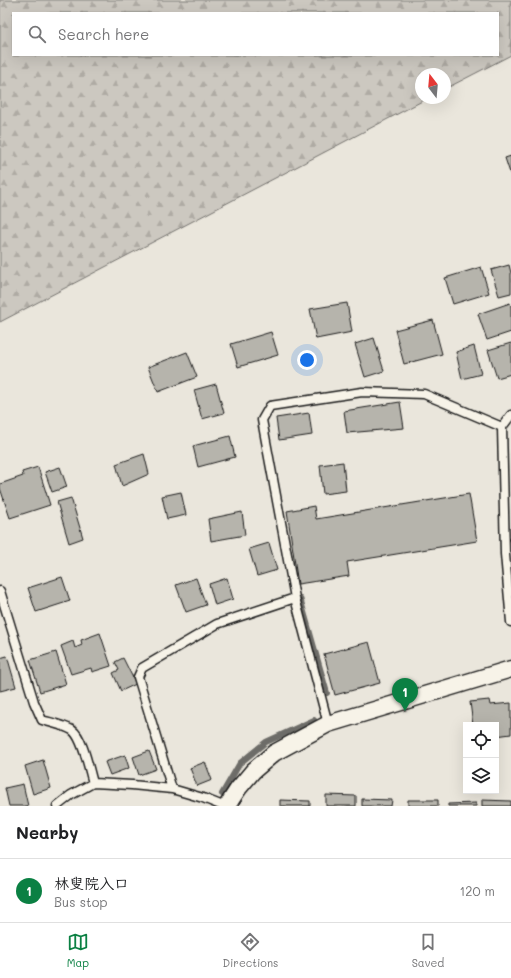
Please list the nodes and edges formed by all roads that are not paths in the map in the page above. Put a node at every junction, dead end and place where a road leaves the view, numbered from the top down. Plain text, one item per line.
1 (511, 415) edge
2 (502, 427) junction
3 (0, 591) edge
4 (295, 598) junction
5 (511, 622) edge
6 (511, 669) edge
7 (328, 724) junction
8 (93, 783) junction
9 (172, 789) junction
10 (57, 806) edge
11 (223, 806) edge
12 (226, 806) edge

1 - 2 lane
2 - 4 lane
2 - 5 lane
3 - 8 lane
4 - 7 lane
4 - 9 lane
6 - 7 street
7 - 12 street
8 - 9 lane
8 - 10 lane
9 - 11 lane

